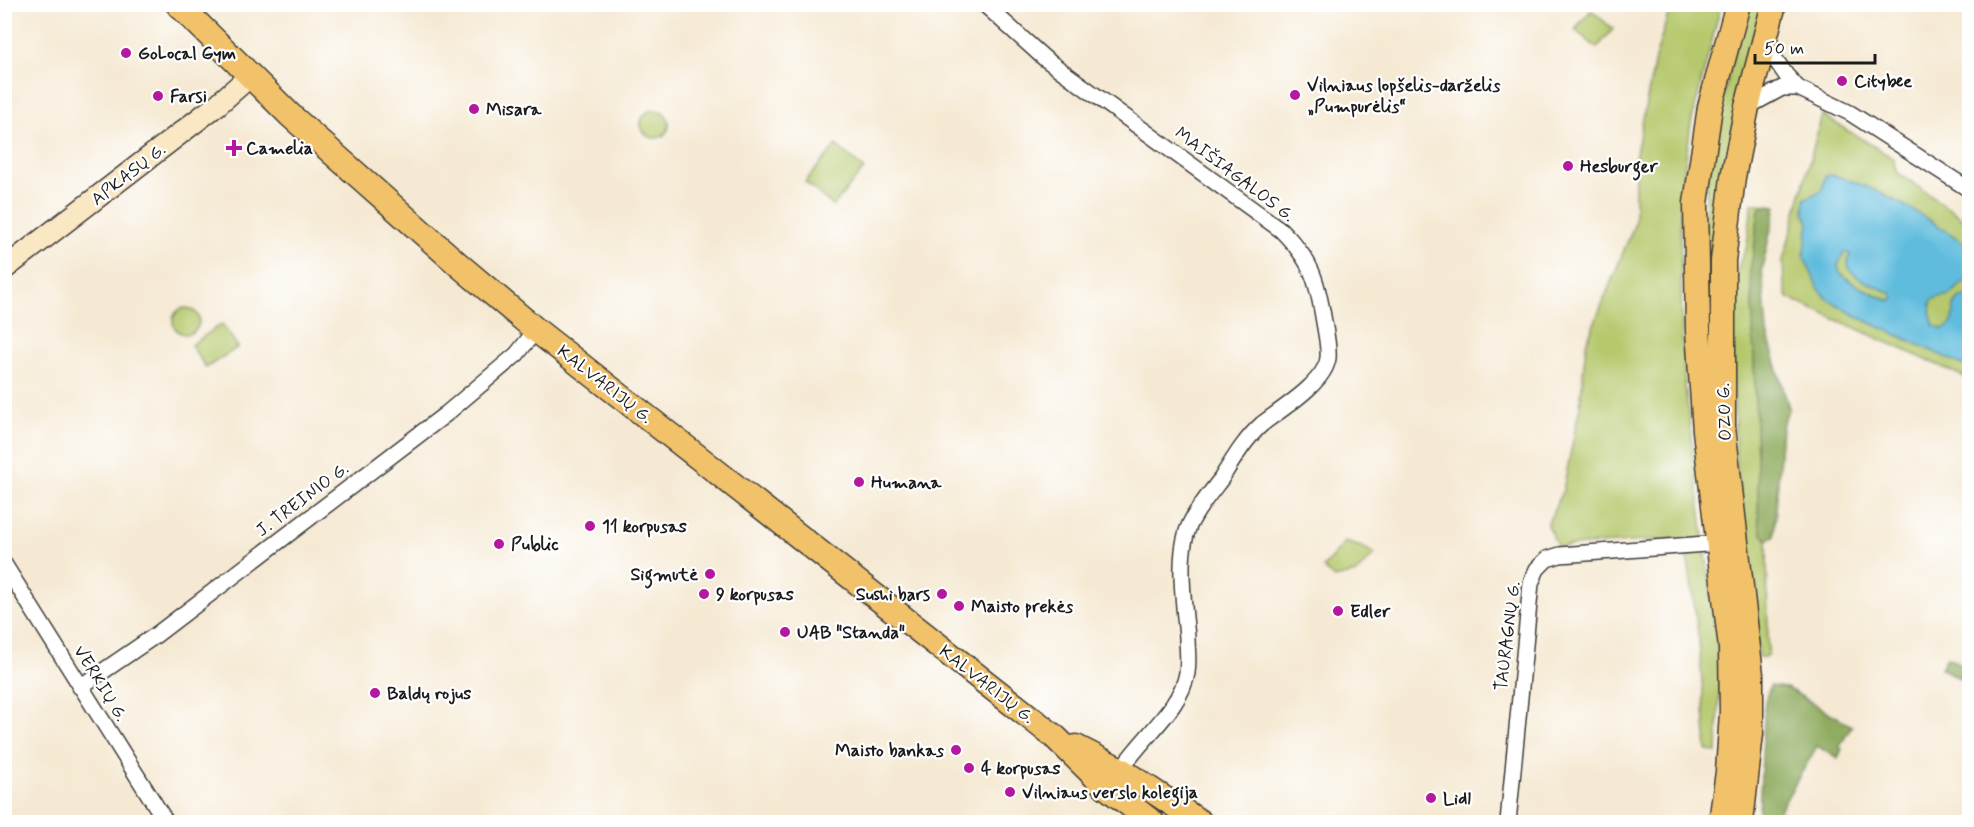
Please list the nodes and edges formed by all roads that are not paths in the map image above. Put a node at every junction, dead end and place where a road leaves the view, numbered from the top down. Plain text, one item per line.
1 (178, 4) edge
2 (984, 4) edge
3 (1738, 4) edge
4 (1774, 4) edge
5 (1764, 43) junction
6 (250, 76) junction
7 (1798, 88) junction
8 (1747, 107) junction
9 (1970, 190) edge
10 (4, 268) edge
11 (536, 330) junction
12 (1719, 543) junction
13 (4, 564) edge
14 (80, 687) junction
15 (1055, 737) junction
16 (1121, 770) junction
17 (166, 822) edge
18 (1152, 822) edge
19 (1200, 822) edge
20 (1509, 822) edge
21 (1721, 822) edge
22 (1741, 822) edge

1 - 6 main road, KALVARIJŲ G.
2 - 16 street, MAIŠIAGALOS G.
3 - 12 main road, OZO G.
4 - 5 main road, OZO G.
5 - 7 street
5 - 8 main road, OZO G.
6 - 10 main road, APKASŲ G.
6 - 11 main road, KALVARIJŲ G.
7 - 8 street
7 - 9 street
8 - 22 main road, OZO G.
11 - 14 street, J. TREINIO G.
11 - 15 main road, KALVARIJŲ G.
12 - 20 street, TAURAGNŲ G.
12 - 21 main road, OZO G.
13 - 14 street, VERKIŲ G.
14 - 17 street, VERKIŲ G.
15 - 16 main road, KALVARIJŲ G.
15 - 18 main road, KALVARIJŲ G.
16 - 19 main road, KALVARIJŲ G.

